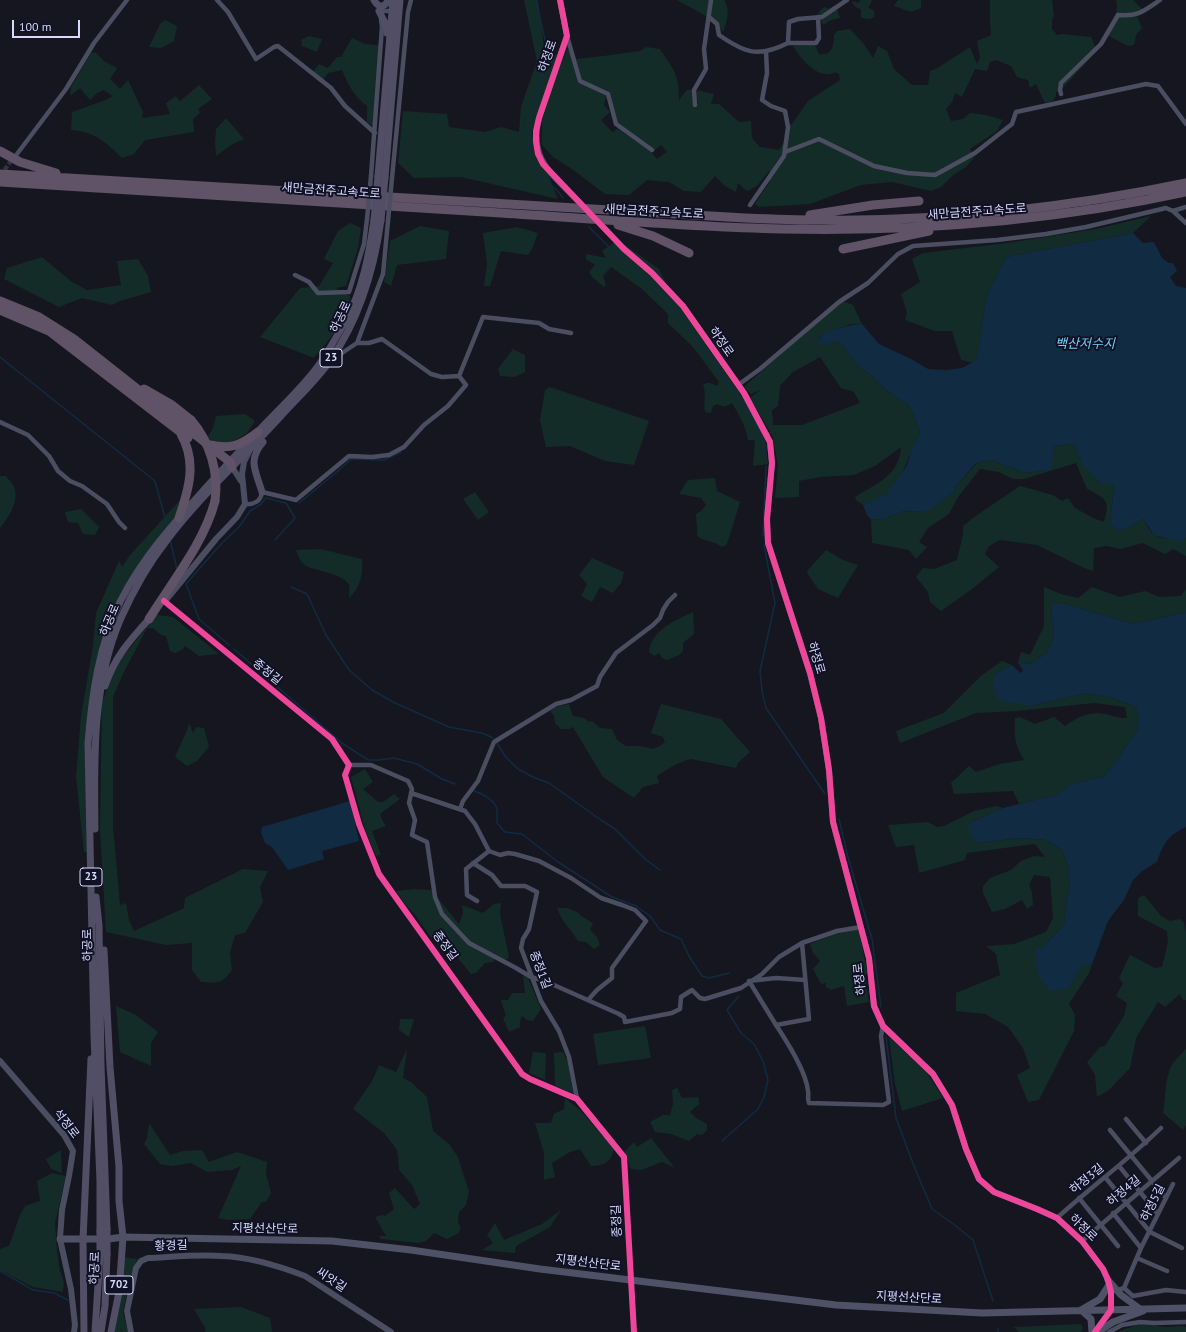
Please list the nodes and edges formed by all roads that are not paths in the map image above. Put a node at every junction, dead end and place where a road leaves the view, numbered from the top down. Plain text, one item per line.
1 (127, 0) edge
2 (217, 0) edge
3 (374, 0) edge
4 (388, 0) edge
5 (393, 0) edge
6 (400, 0) edge
7 (411, 0) edge
8 (560, 0) edge
9 (712, 0) edge
10 (847, 0) edge
11 (1160, 0) edge
12 (379, 10) junction
13 (396, 11) junction
14 (709, 17) junction
15 (818, 17) junction
16 (567, 36) junction
17 (788, 43) junction
18 (766, 51) junction
19 (387, 73) junction
20 (1061, 94) dead end
21 (695, 105) dead end
22 (1186, 124) edge
23 (375, 133) junction
24 (652, 150) dead end
25 (0, 151) edge
26 (784, 152) junction
27 (17, 154) tunnel mouth
28 (0, 174) edge
29 (382, 177) junction
30 (77, 178) junction
31 (0, 182) edge
32 (1186, 183) edge
33 (1186, 192) edge
34 (919, 201) dead end
35 (750, 205) dead end
36 (1186, 207) edge
37 (1173, 211) junction
38 (757, 219) junction
39 (378, 220) junction
40 (601, 220) junction
41 (1186, 223) edge
42 (960, 225) junction
43 (843, 249) dead end
44 (689, 253) dead end
45 (295, 275) dead end
46 (0, 301) edge
47 (0, 310) edge
48 (571, 333) dead end
49 (356, 343) junction
50 (330, 361) junction
51 (110, 368) junction
52 (459, 376) junction
53 (738, 385) junction
54 (294, 402) junction
55 (0, 422) edge
56 (180, 431) junction
57 (258, 432) junction
58 (208, 445) junction
59 (251, 449) junction
60 (229, 465) junction
61 (243, 484) junction
62 (262, 492) junction
63 (245, 504) junction
64 (177, 522) junction
65 (125, 528) dead end
66 (163, 540) junction
67 (676, 595) dead end
68 (164, 602) junction
69 (149, 619) junction
70 (98, 709) junction
71 (349, 765) junction
72 (410, 793) junction
73 (460, 809) junction
74 (489, 851) junction
75 (473, 863) junction
76 (477, 901) dead end
77 (99, 925) junction
78 (861, 927) junction
79 (802, 943) junction
80 (531, 977) junction
81 (805, 980) junction
82 (749, 981) junction
83 (588, 1000) junction
84 (776, 1025) junction
85 (884, 1026) junction
86 (94, 1038) junction
87 (0, 1061) edge
88 (577, 1099) junction
89 (1126, 1120) dead end
90 (1161, 1128) dead end
91 (1110, 1130) dead end
92 (1146, 1143) junction
93 (1131, 1155) junction
94 (1179, 1158) dead end
95 (1119, 1166) junction
96 (1105, 1177) junction
97 (1152, 1181) junction
98 (1173, 1184) dead end
99 (1140, 1191) junction
100 (1079, 1198) junction
101 (1166, 1198) junction
102 (1126, 1202) junction
103 (1114, 1213) junction
104 (1158, 1214) junction
105 (1057, 1218) junction
106 (1100, 1224) junction
107 (103, 1230) junction
108 (1150, 1232) junction
109 (123, 1237) junction
110 (60, 1239) junction
111 (83, 1240) junction
112 (1082, 1241) junction
113 (1118, 1246) dead end
114 (1140, 1248) junction
115 (1182, 1248) dead end
116 (104, 1254) junction
117 (1137, 1258) junction
118 (252, 1260) joint
119 (1167, 1271) dead end
120 (631, 1280) junction
121 (1114, 1287) junction
122 (1186, 1292) edge
123 (1186, 1308) edge
124 (1140, 1309) junction
125 (1149, 1309) junction
126 (1081, 1310) junction
127 (1111, 1310) junction
128 (1186, 1322) edge
129 (74, 1332) edge
130 (84, 1332) edge
131 (95, 1332) edge
132 (101, 1332) edge
133 (111, 1332) edge
134 (130, 1332) edge
135 (391, 1332) edge
136 (634, 1332) edge
137 (1095, 1332) edge
138 (1109, 1332) edge

1 - 27 street
2 - 23 street
3 - 4 main road
3 - 12 street
5 - 13 main road, 하공로 / 23
6 - 13 main road, 하공로 / 23
7 - 29 street
8 - 16 street, 하정로
9 - 14 street
10 - 15 street
11 - 20 street
12 - 13 street
12 - 19 main road
12 - 23 street
13 - 19 main road, 하공로 / 23
13 - 29 main road, 하공로 / 23
14 - 18 street
14 - 21 street
15 - 17 street
15 - 17 street
16 - 24 street
16 - 53 street, 하정로, bridge
17 - 18 street
18 - 26 street
19 - 29 main road, 하공로 / 23
22 - 26 street
23 - 29 street
25 - 30 highway
26 - 35 street
28 - 30 highway, 새만금전주고속도로
29 - 39 main road, 하공로 / 23, bridge
29 - 39 street, bridge
30 - 38 highway, 새만금전주고속도로
31 - 40 highway, 새만금전주고속도로
32 - 38 highway, 새만금전주고속도로
33 - 42 highway, 새만금전주고속도로
34 - 38 highway
36 - 37 street
37 - 41 street
37 - 53 street
39 - 45 street
39 - 49 street
39 - 50 main road, 하공로 / 23
39 - 57 main road, 하공로 / 23
40 - 42 highway, 새만금전주고속도로
40 - 44 highway
42 - 43 highway
46 - 51 highway
47 - 56 highway
48 - 52 street
49 - 50 street
49 - 52 street
50 - 54 main road, 하공로 / 23
51 - 58 highway
51 - 69 highway, bridge
52 - 62 street
53 - 78 street, 하정로
54 - 59 main road, 하공로 / 23
54 - 62 main road
55 - 65 street
56 - 60 highway
56 - 64 highway
57 - 58 highway
57 - 60 main road, 하공로 / 23
58 - 60 highway
59 - 60 main road, 하공로 / 23
59 - 61 street
60 - 61 street
60 - 64 main road, 하공로 / 23
61 - 63 street
62 - 63 street
63 - 68 street
64 - 66 main road, 하공로 / 23
66 - 70 main road, 하공로 / 23
66 - 86 main road, 하공로 / 23
67 - 73 street
68 - 69 street
68 - 71 street, 종정길
69 - 70 main road
70 - 77 main road, 하공로 / 23
71 - 72 street
71 - 88 street, 종정길
72 - 73 street
72 - 80 street
73 - 74 street
74 - 75 street
74 - 83 street
75 - 76 street
75 - 80 street, 종정1길
77 - 107 main road, 하공로 / 23
77 - 109 main road
78 - 79 street
78 - 85 street, 하정로
79 - 81 street
79 - 82 street
80 - 83 street
80 - 88 street, 종정1길
81 - 82 street
81 - 84 street
82 - 83 street
82 - 84 street
84 - 85 street
85 - 105 street, 하정로
86 - 107 main road, 하공로 / 23
86 - 111 main road
87 - 110 street, 석정로
88 - 120 street, 종정길
89 - 92 street
90 - 92 street, 하정3길
91 - 93 street
92 - 93 street, 하정3길
93 - 95 street, 하정3길
93 - 97 street
94 - 97 street, 하정4길
95 - 96 street, 하정3길
95 - 99 street
96 - 100 street, 하정3길
96 - 102 street
97 - 99 street, 하정4길
97 - 101 street
98 - 101 street, 하정5길
99 - 102 street, 하정4길
99 - 104 street
100 - 105 street, 하정3길
100 - 106 street
101 - 104 street, 하정5길
102 - 103 street, 하정4길
102 - 108 street
103 - 106 street, 하정4길
103 - 114 street
104 - 108 street, 하정5길
105 - 112 street, 하정로
106 - 112 street, 하정4길
106 - 113 street
107 - 116 main road, 하공로 / 23, bridge
108 - 114 street, 하정5길
108 - 115 street, 하정5길
109 - 111 main road, 지평선산단로
109 - 120 main road, 지평선산단로
109 - 133 main road, 702
110 - 111 main road, 지평선산단로
110 - 129 street, 석정로
111 - 130 main road
112 - 121 street, 하정로
114 - 117 street, 하정5길
116 - 131 main road, 하공로 / 23
116 - 132 main road, 하공로 / 23
117 - 119 street
117 - 121 street, 하정5길
118 - 134 street, 황경길
118 - 135 street, 씨앗길
120 - 126 main road, 지평선산단로
120 - 136 street, 종정길
121 - 122 street
121 - 124 main road
121 - 126 main road
121 - 127 street
123 - 125 main road, 지평선산단로
124 - 125 main road, 지평선산단로
124 - 127 main road, 지평선산단로
125 - 137 main road
126 - 127 main road, 지평선산단로
126 - 137 main road
127 - 137 street
128 - 138 street

